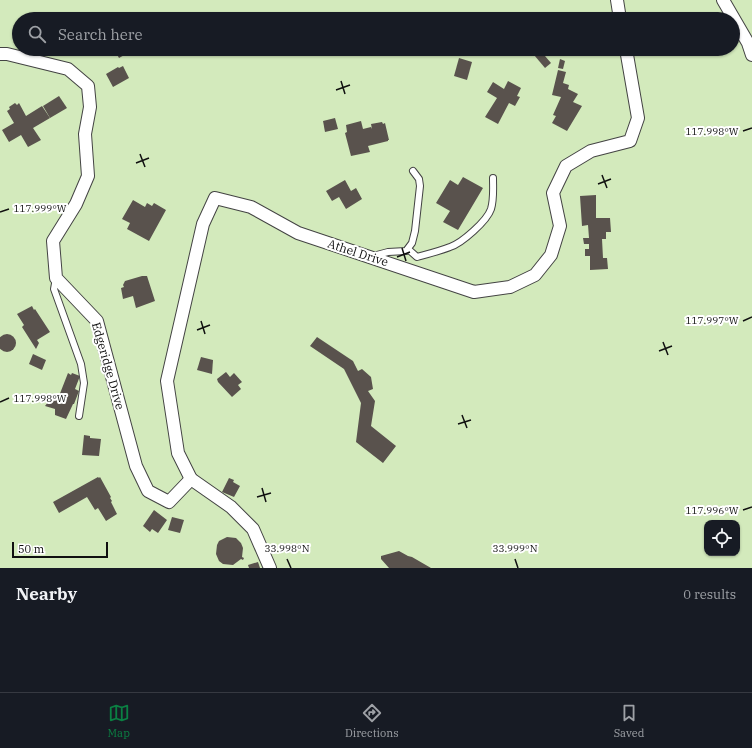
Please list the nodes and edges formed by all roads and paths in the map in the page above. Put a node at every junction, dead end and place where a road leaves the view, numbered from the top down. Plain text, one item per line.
1 (617, 0) edge
2 (723, 0) edge
3 (619, 12) edge
4 (730, 12) edge
5 (740, 29) edge
6 (0, 54) edge
7 (12, 55) edge
8 (752, 55) edge
9 (15, 56) edge
10 (627, 56) edge
11 (413, 171) dead end
12 (493, 178) dead end
13 (408, 249) junction
14 (369, 257) junction
15 (56, 278) junction
16 (79, 416) dead end
17 (191, 479) junction
18 (270, 568) edge

1 - 3 street
2 - 4 street
5 - 8 street
6 - 7 street
9 - 15 street
10 - 14 street, Athel Drive
11 - 13 lane
12 - 13 lane
13 - 14 lane
14 - 17 street, Athel Drive
15 - 16 lane
15 - 17 street, Edgeridge Drive
17 - 18 street

